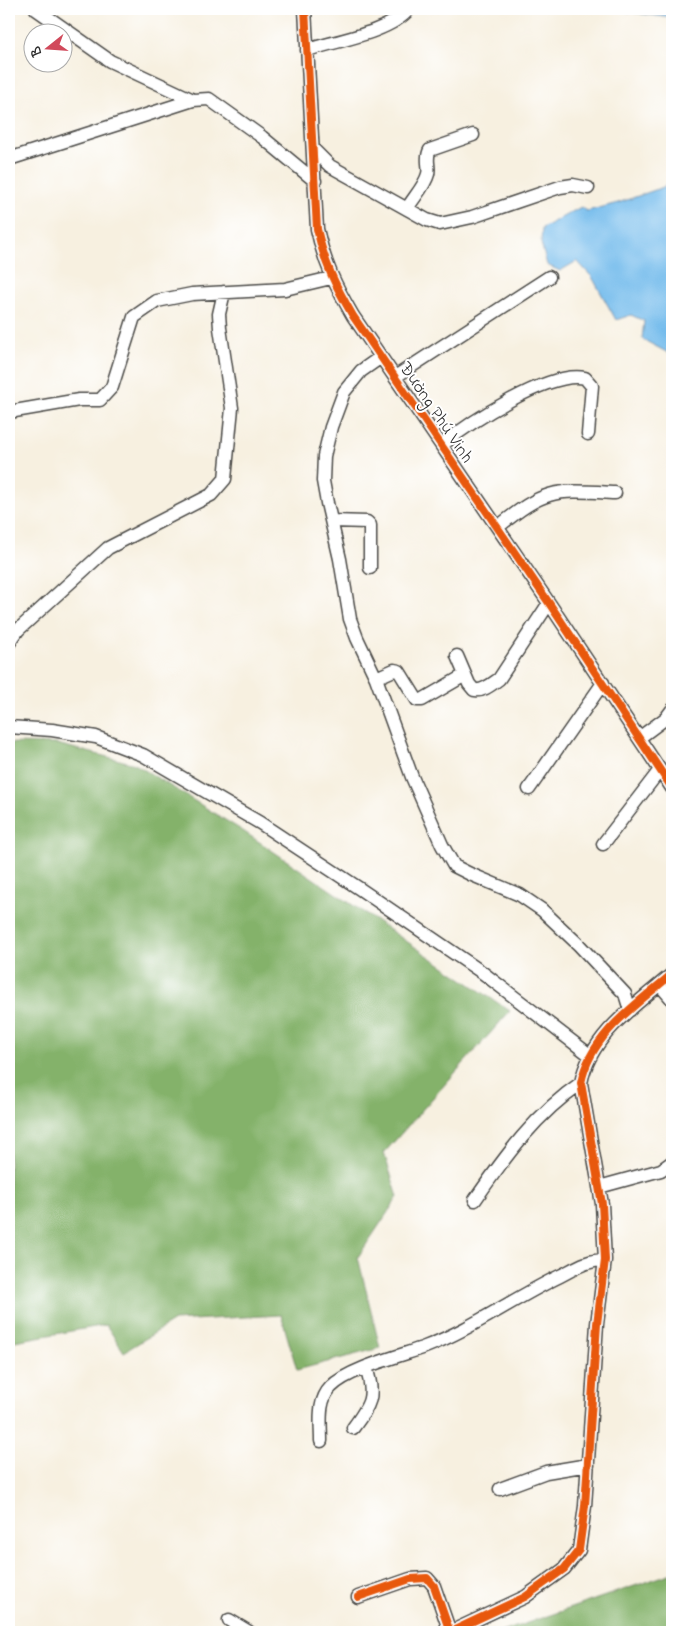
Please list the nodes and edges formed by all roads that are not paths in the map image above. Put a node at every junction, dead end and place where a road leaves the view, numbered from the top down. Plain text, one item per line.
1 (36, 9) edge
2 (305, 9) edge
3 (409, 9) edge
4 (308, 50) junction
5 (192, 100) junction
6 (474, 136) dead end
7 (314, 150) junction
8 (9, 159) edge
9 (315, 182) junction
10 (588, 188) dead end
11 (407, 209) junction
12 (549, 277) dead end
13 (331, 278) junction
14 (224, 292) junction
15 (381, 357) junction
16 (395, 377) junction
17 (9, 412) edge
18 (588, 434) dead end
19 (442, 445) junction
20 (615, 493) dead end
21 (332, 521) junction
22 (498, 527) junction
23 (370, 568) dead end
24 (549, 603) junction
25 (9, 643) edge
26 (457, 656) dead end
27 (465, 675) junction
28 (376, 678) junction
29 (603, 683) junction
30 (672, 710) edge
31 (9, 727) edge
32 (639, 738) junction
33 (660, 770) junction
34 (672, 788) edge
35 (529, 789) dead end
36 (603, 844) dead end
37 (672, 974) edge
38 (660, 985) junction
39 (672, 999) edge
40 (630, 1010) junction
41 (591, 1056) junction
42 (581, 1083) junction
43 (672, 1162) edge
44 (598, 1186) junction
45 (475, 1200) dead end
46 (605, 1260) junction
47 (366, 1368) junction
48 (353, 1428) dead end
49 (321, 1441) dead end
50 (588, 1465) junction
51 (500, 1489) dead end
52 (358, 1597) dead end
53 (229, 1620) dead end
54 (249, 1632) edge

1 - 5 street
2 - 4 street, Đường Phú Vinh
3 - 4 street
4 - 7 street, Đường Phú Vinh
5 - 8 street
5 - 9 street
6 - 11 street
7 - 9 street, Đường Phú Vinh
7 - 11 street
9 - 13 street, Đường Phú Vinh
10 - 11 street
12 - 16 street
13 - 14 street
13 - 15 street, Đường Phú Vinh
14 - 17 street
14 - 25 street
15 - 16 street, Đường Phú Vinh
15 - 21 street
16 - 19 street, Đường Phú Vinh
18 - 19 street
19 - 22 street, Đường Phú Vinh
20 - 22 street
21 - 23 street
21 - 28 street
22 - 24 street, Đường Phú Vinh
24 - 27 street
24 - 29 street, Đường Phú Vinh
26 - 27 street
27 - 28 street
28 - 40 street
29 - 32 street, Đường Phú Vinh
29 - 35 street
30 - 32 street
31 - 41 street
32 - 33 street, Đường Phú Vinh
33 - 34 street, Đường Phú Vinh
33 - 36 street
37 - 38 street
38 - 39 street
38 - 40 street
40 - 41 street
41 - 42 street
42 - 44 street
42 - 45 street
43 - 44 street
44 - 46 street
46 - 47 street
46 - 50 street
47 - 48 street
47 - 49 street
50 - 51 street
50 - 52 street
53 - 54 street

